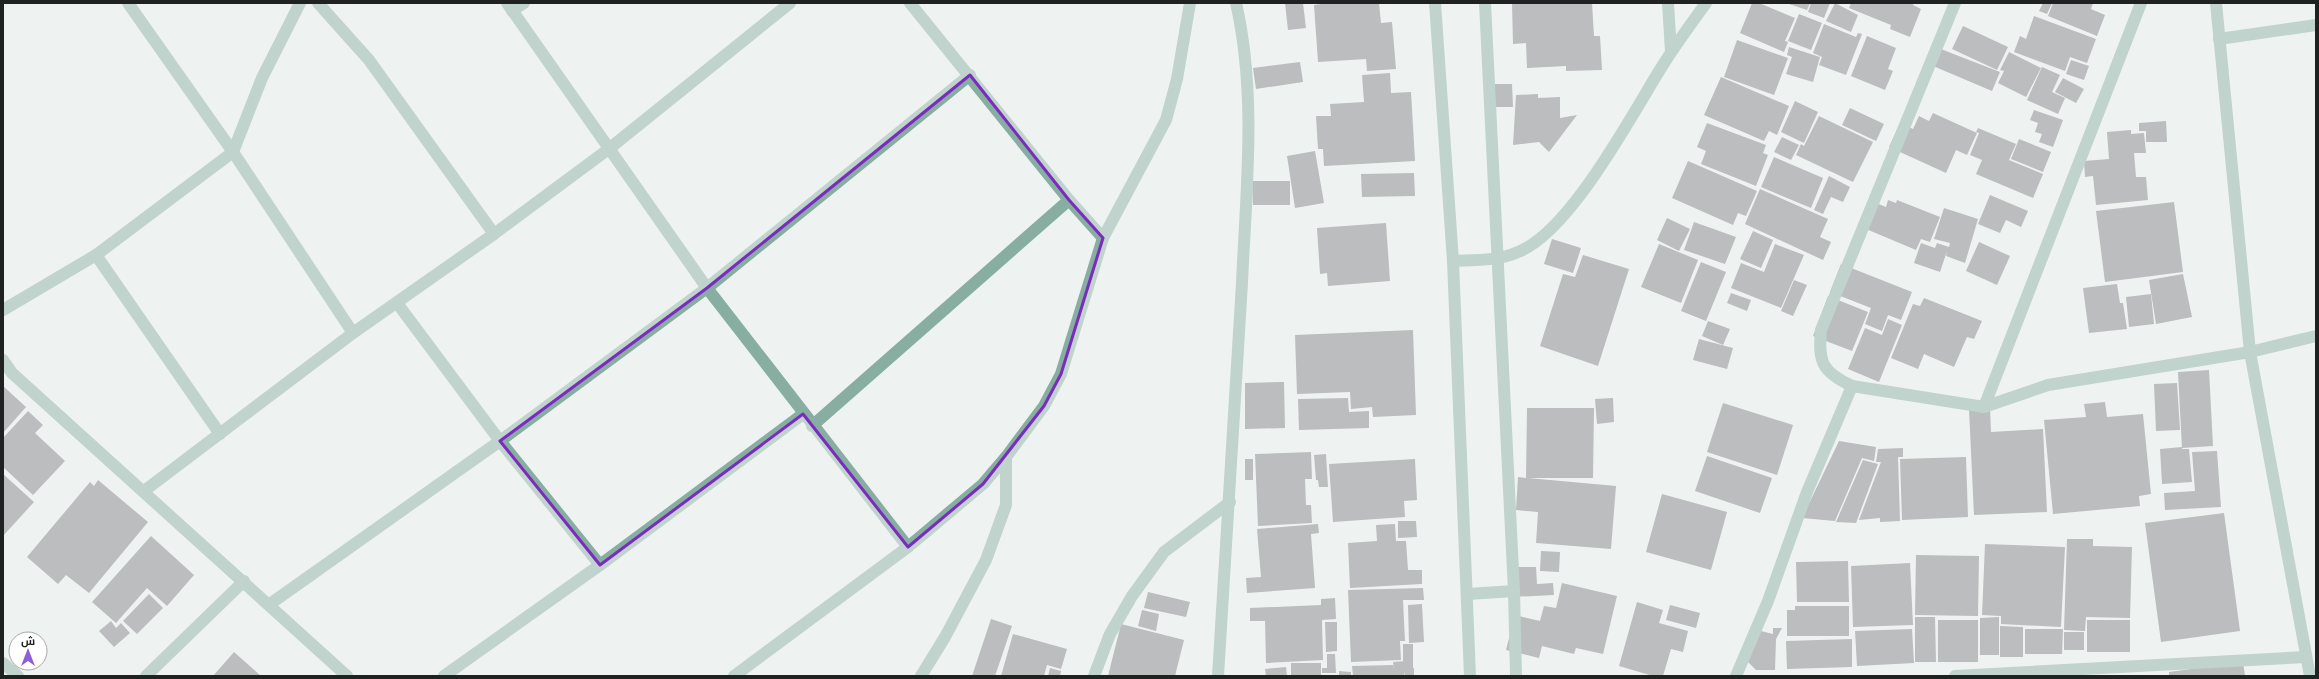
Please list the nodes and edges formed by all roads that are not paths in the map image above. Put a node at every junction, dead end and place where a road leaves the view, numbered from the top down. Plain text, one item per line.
1 (128, 3) edge
2 (300, 3) edge
3 (318, 3) edge
4 (524, 3) edge
5 (790, 3) edge
6 (910, 3) edge
7 (1190, 3) edge
8 (1236, 3) edge
9 (1436, 3) edge
10 (1485, 3) edge
11 (1668, 3) edge
12 (1706, 3) edge
13 (1955, 3) edge
14 (2141, 3) edge
15 (2216, 3) edge
16 (510, 7) edge
17 (2316, 25) edge
18 (2220, 39) junction
19 (1671, 52) junction
20 (970, 75) junction
21 (610, 148) junction
22 (233, 152) junction
23 (1069, 200) junction
24 (494, 234) junction
25 (1103, 238) junction
26 (96, 255) junction
27 (1498, 258) junction
28 (1453, 261) junction
29 (707, 288) junction
30 (397, 303) junction
31 (3, 310) edge
32 (353, 333) junction
33 (2316, 336) edge
34 (2250, 352) junction
35 (3, 360) edge
36 (8, 371) edge
37 (1852, 386) junction
38 (1984, 407) junction
39 (803, 414) junction
40 (812, 426) junction
41 (220, 434) junction
42 (500, 441) junction
43 (1006, 457) junction
44 (144, 491) junction
45 (1230, 502) junction
46 (908, 547) junction
47 (600, 565) junction
48 (244, 581) junction
49 (1514, 591) junction
50 (1468, 594) junction
51 (270, 604) junction
52 (2306, 657) junction
53 (3, 662) edge
54 (18, 676) edge
55 (146, 676) edge
56 (347, 676) edge
57 (444, 676) edge
58 (734, 676) edge
59 (921, 676) edge
60 (1094, 676) edge
61 (1218, 676) edge
62 (1470, 676) edge
63 (1516, 676) edge
64 (1736, 676) edge
65 (1955, 676) edge
66 (2310, 676) edge

1 - 22 street
2 - 22 street
3 - 24 street
4 - 16 street
5 - 21 street
6 - 20 street
7 - 25 street
8 - 45 street
9 - 28 street
10 - 27 street
11 - 19 street
12 - 19 street
13 - 37 street
14 - 38 street
15 - 18 street
16 - 21 street
17 - 18 street
18 - 34 street
19 - 27 street
20 - 23 street
20 - 29 street
21 - 24 street
21 - 29 street
22 - 26 street
22 - 32 street
23 - 25 street
23 - 40 street
24 - 30 street
25 - 43 street
26 - 31 street
26 - 41 street
27 - 28 street
27 - 49 street
28 - 50 street
29 - 39 street
29 - 42 street
30 - 32 street
30 - 42 street
32 - 41 street
33 - 34 street
34 - 38 street
34 - 52 street
35 - 36 street
36 - 44 street
37 - 38 street
37 - 64 street
39 - 40 street
39 - 47 street
40 - 46 street
41 - 44 street
42 - 47 street
42 - 51 street
43 - 46 street
43 - 59 street
44 - 48 street
45 - 60 street
45 - 61 street
46 - 58 street
47 - 57 street
48 - 51 street
48 - 55 street
49 - 50 street
49 - 63 street
50 - 62 street
51 - 56 street
52 - 65 street
52 - 66 street
53 - 54 street

